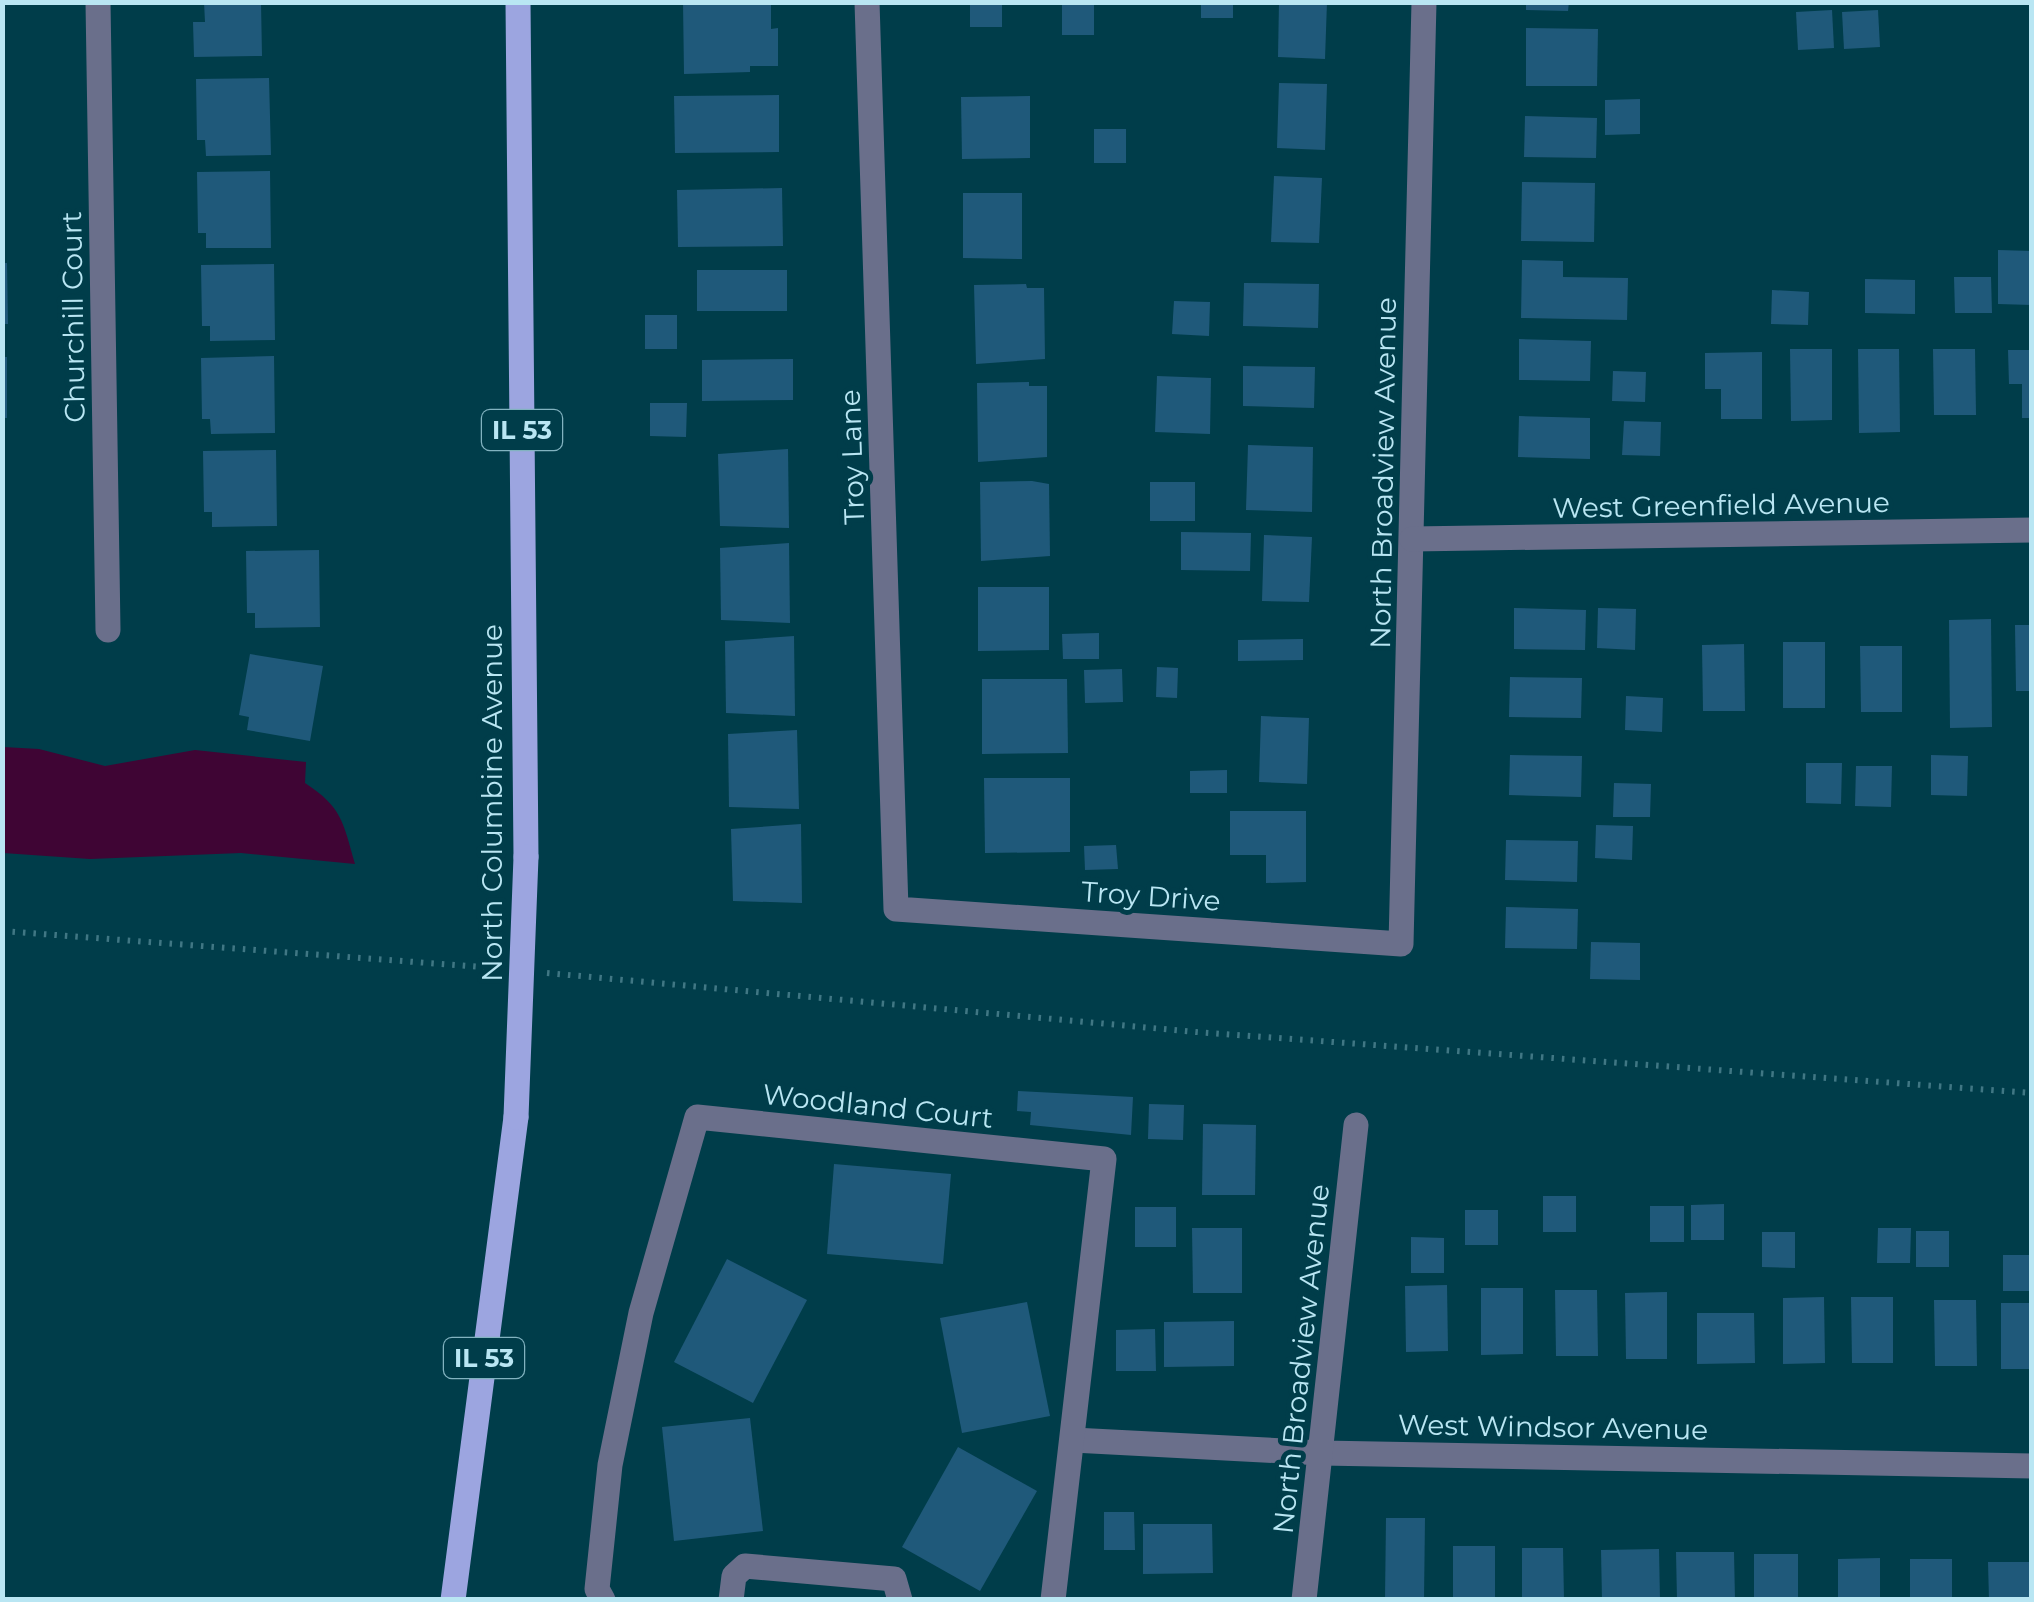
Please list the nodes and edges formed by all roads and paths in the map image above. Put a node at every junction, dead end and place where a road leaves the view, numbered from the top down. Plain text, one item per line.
1 (98, 2) edge
2 (518, 2) edge
3 (867, 2) edge
4 (1424, 2) edge
5 (2032, 530) edge
6 (1412, 539) junction
7 (108, 630) dead end
8 (896, 909) joint
9 (2, 931) edge
10 (1401, 944) joint
11 (500, 969) dead end
12 (540, 972) dead end
13 (2032, 1093) edge
14 (1356, 1125) dead end
15 (1073, 1440) junction
16 (1322, 1453) junction
17 (2032, 1466) edge
18 (452, 1600) edge
19 (603, 1600) edge
20 (731, 1600) edge
21 (900, 1600) edge
22 (1053, 1600) edge
23 (1304, 1600) edge

1 - 7 street, Churchill Court
2 - 18 main road, North Columbine Avenue / IL 53, bridge
3 - 8 street, Troy Lane
4 - 6 street, North Broadview Avenue
5 - 6 street, West Greenfield Avenue
6 - 10 street, North Broadview Avenue
8 - 10 street, Troy Drive
9 - 11 path
12 - 13 path
14 - 16 street, North Broadview Avenue
15 - 16 street, West Windsor Avenue
15 - 19 street, Woodland Court
15 - 22 street, Woodland Court
16 - 17 street, West Windsor Avenue
16 - 23 street, North Broadview Avenue
20 - 21 street

